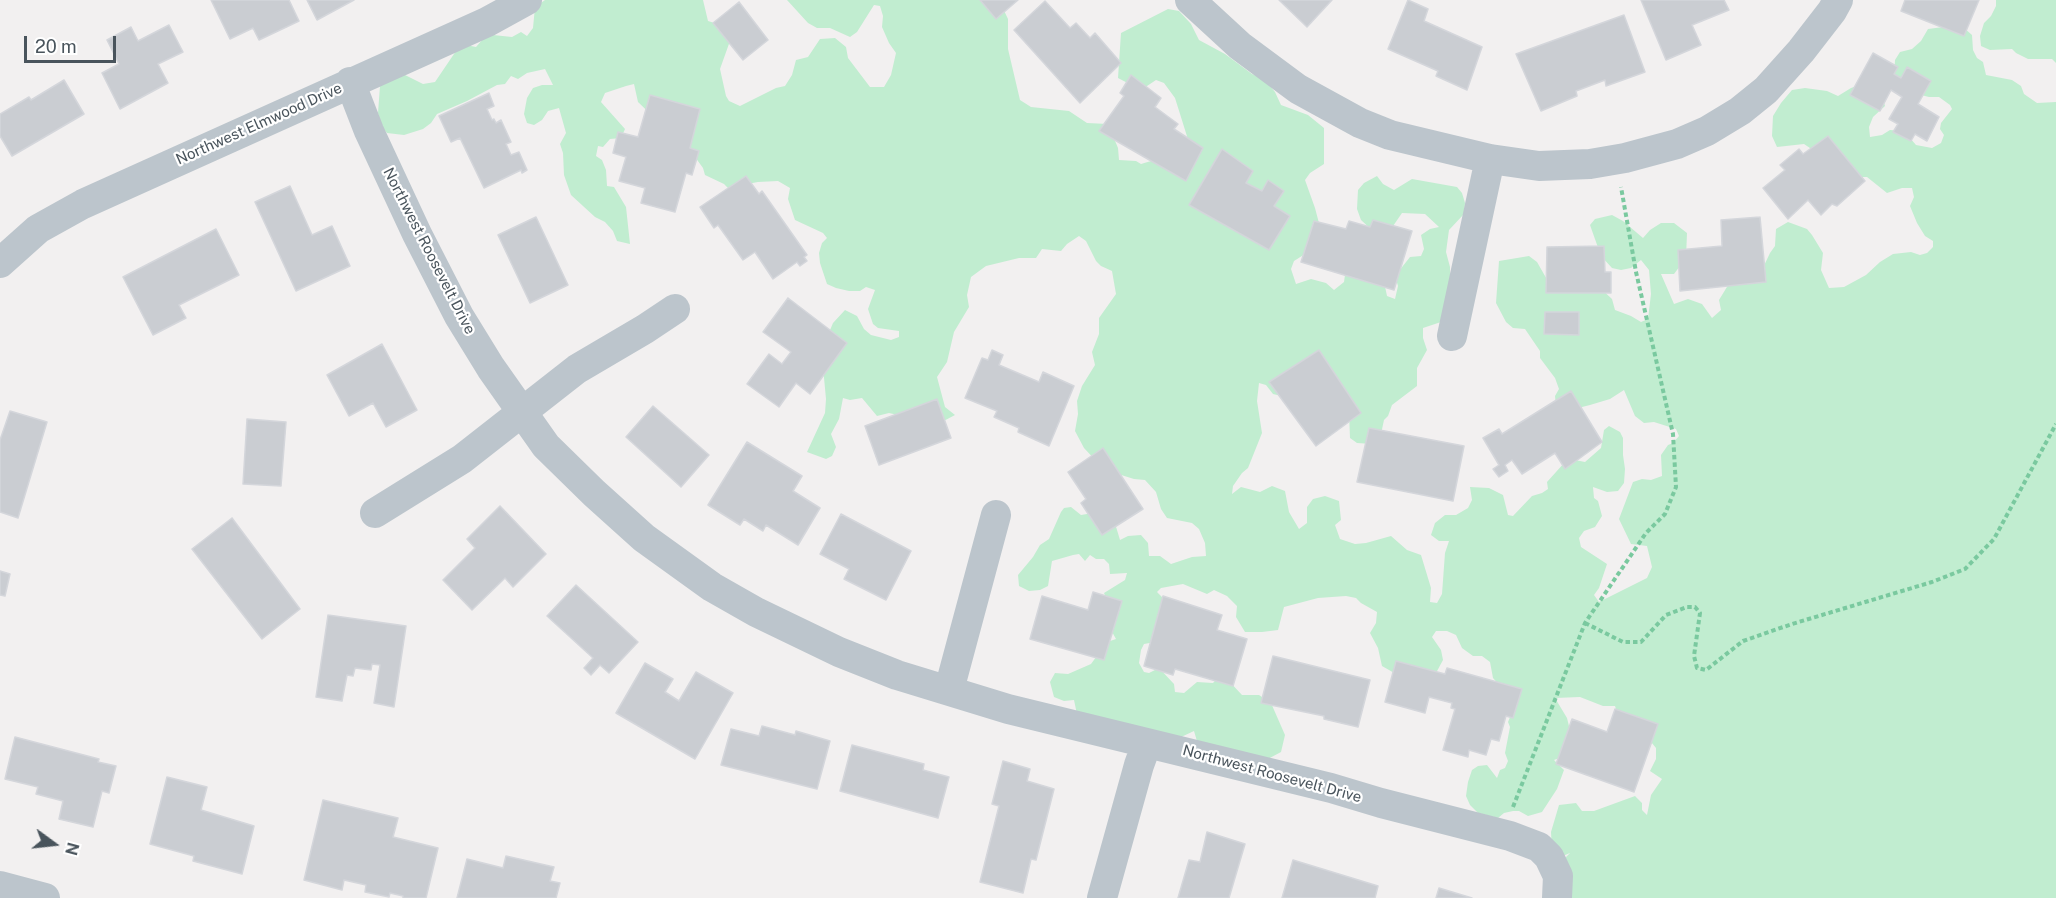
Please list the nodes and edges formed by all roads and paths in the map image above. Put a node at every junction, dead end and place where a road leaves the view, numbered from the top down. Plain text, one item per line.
1 (527, 0) edge
2 (1190, 0) edge
3 (1838, 0) edge
4 (350, 82) junction
5 (1490, 159) junction
6 (1616, 160) junction
7 (0, 263) edge
8 (675, 309) dead end
9 (1452, 336) dead end
10 (522, 412) junction
11 (2056, 424) edge
12 (375, 513) dead end
13 (996, 515) dead end
14 (1585, 622) junction
15 (949, 690) junction
16 (1147, 743) junction
17 (1502, 834) junction
18 (0, 886) edge
19 (45, 898) edge
20 (1102, 898) edge
21 (1557, 898) edge

1 - 4 street, Northwest Elmwood Drive
2 - 5 street
3 - 6 street
4 - 7 street, Northwest Elmwood Drive
4 - 10 street, Northwest Roosevelt Drive
5 - 6 street
5 - 9 street
6 - 14 path
8 - 10 street
10 - 12 street
10 - 15 street, Northwest Roosevelt Drive
11 - 14 path
13 - 15 street
14 - 17 path
15 - 16 street, Northwest Roosevelt Drive
16 - 17 street, Northwest Roosevelt Drive
16 - 20 street
17 - 21 street, Northwest Roosevelt Drive
18 - 19 street

